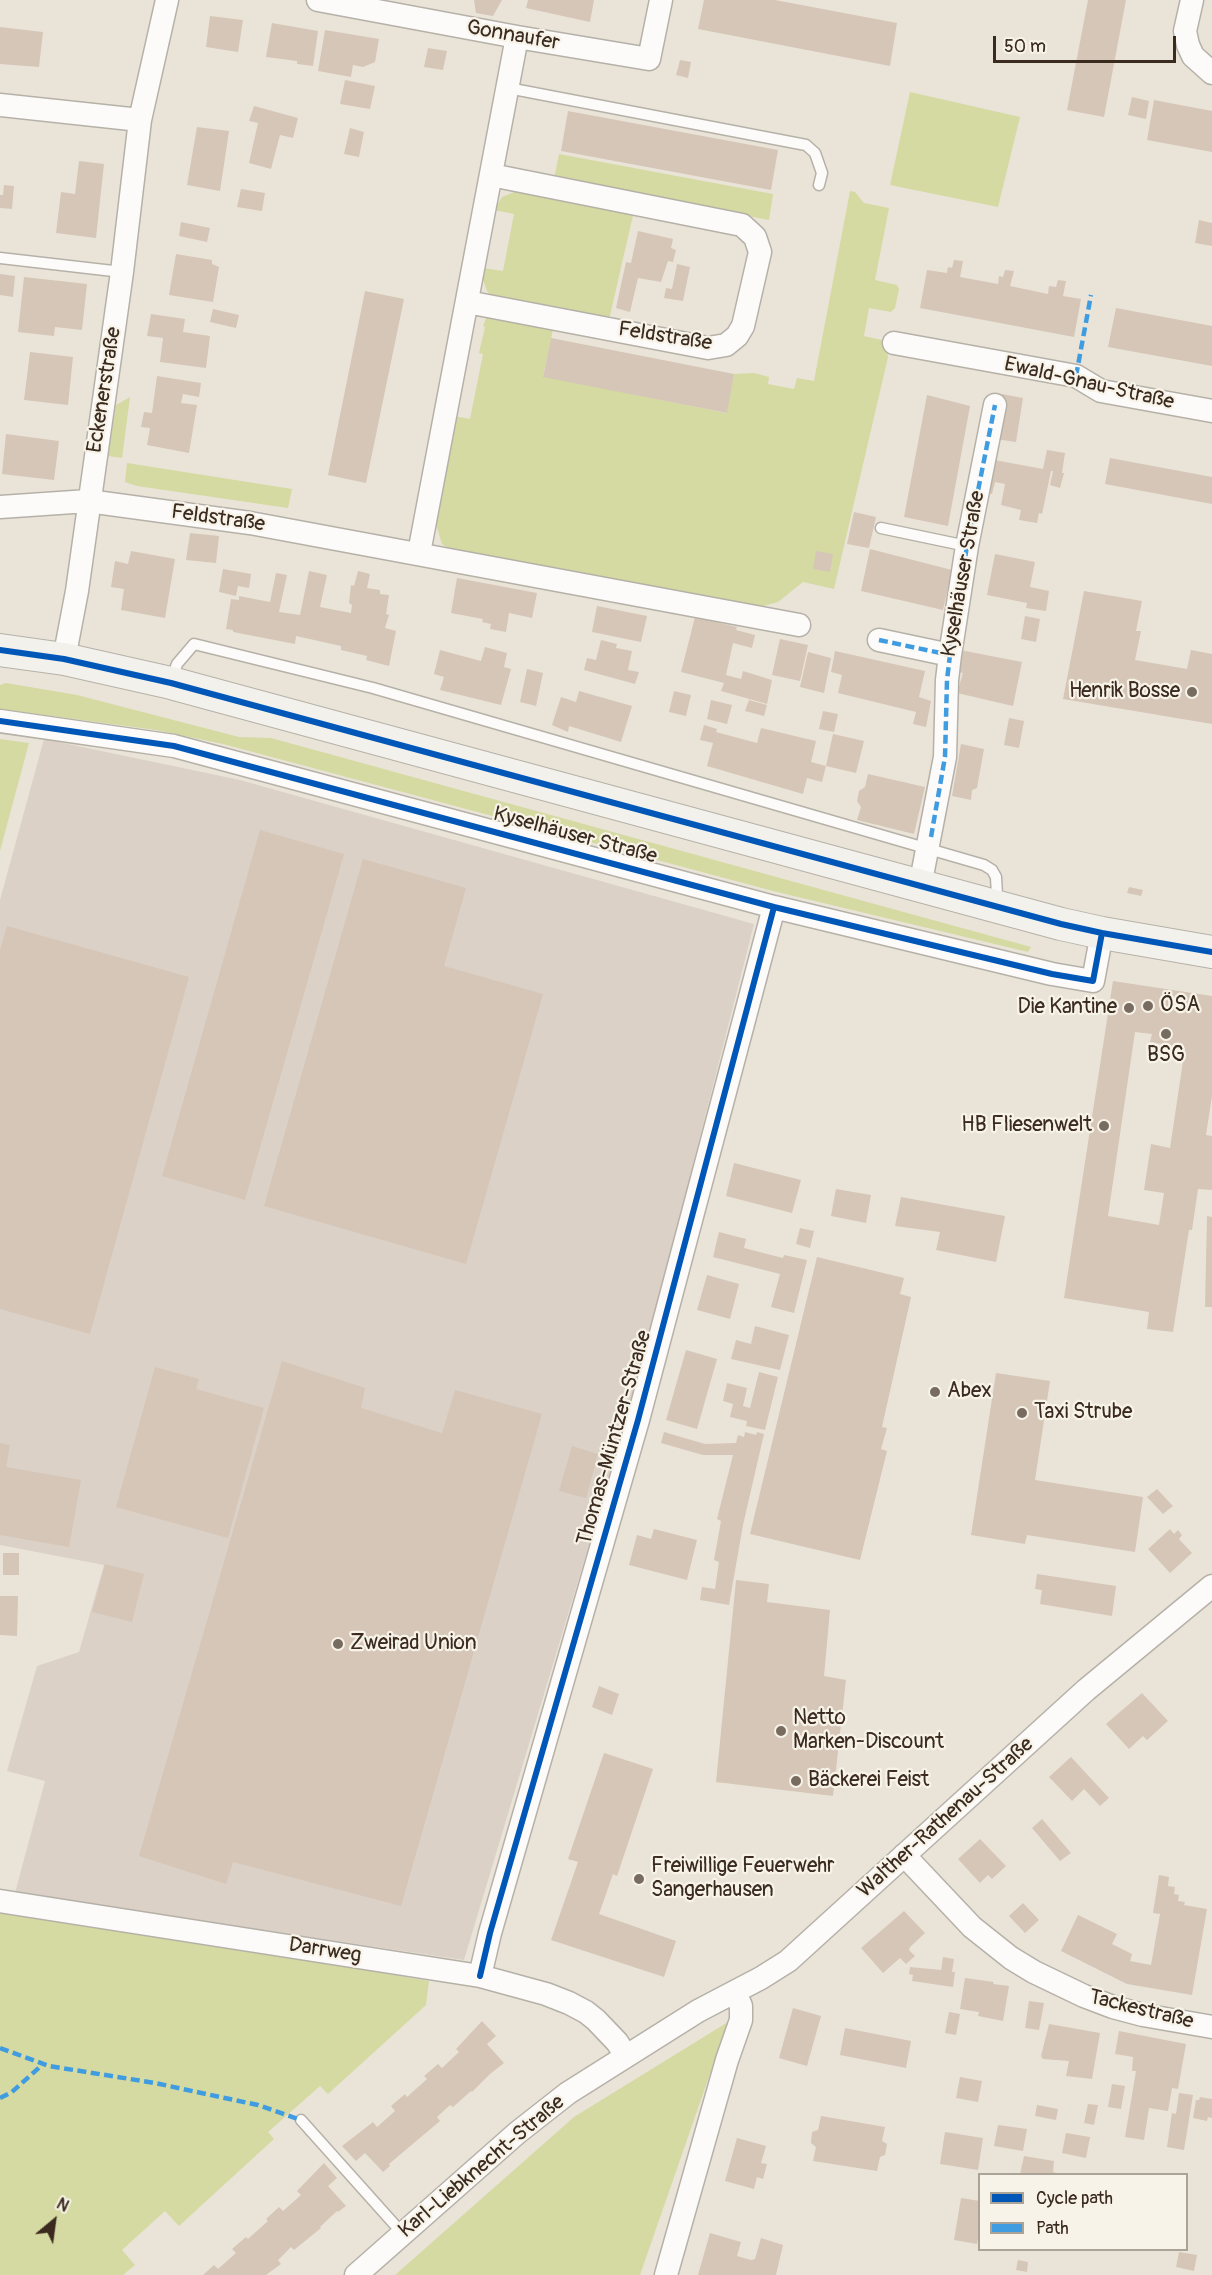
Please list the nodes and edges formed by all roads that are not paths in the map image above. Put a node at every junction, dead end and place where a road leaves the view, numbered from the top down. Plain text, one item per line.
1 (167, 0) edge
2 (318, 0) edge
3 (661, 0) edge
4 (1192, 0) edge
5 (518, 37) junction
6 (1212, 73) edge
7 (508, 88) junction
8 (0, 105) edge
9 (140, 120) junction
10 (491, 175) junction
11 (819, 185) dead end
12 (0, 258) edge
13 (122, 272) junction
14 (468, 302) junction
15 (894, 343) dead end
16 (995, 405) dead end
17 (1212, 411) edge
18 (88, 501) junction
19 (0, 507) edge
20 (881, 528) dead end
21 (967, 546) junction
22 (419, 553) junction
23 (799, 625) dead end
24 (879, 640) dead end
25 (0, 650) edge
26 (950, 655) junction
27 (64, 659) junction
28 (171, 683) junction
29 (0, 721) edge
30 (928, 850) junction
31 (920, 886) junction
32 (994, 906) junction
33 (774, 907) junction
34 (1102, 933) junction
35 (1212, 952) edge
36 (1212, 1586) edge
37 (904, 1855) junction
38 (0, 1901) edge
39 (480, 1976) junction
40 (735, 1992) junction
41 (1212, 2027) edge
42 (626, 2056) junction
43 (301, 2120) dead end
44 (404, 2234) junction
45 (356, 2275) edge
46 (666, 2275) edge

1 - 9 street
2 - 5 street, Gonnaufer
3 - 5 street, Gonnaufer
4 - 6 street
5 - 7 street
7 - 10 street
7 - 11 lane
8 - 9 street
9 - 13 street, Eckenerstraße
10 - 14 street
10 - 14 street, Feldstraße
12 - 13 lane
13 - 18 street, Eckenerstraße
14 - 22 street
15 - 17 street, Ewald-Gnau-Straße
16 - 21 street, Kyselhäuser Straße
18 - 19 street
18 - 22 street, Feldstraße
18 - 27 street, Eckenerstraße
20 - 21 lane
21 - 26 street, Kyselhäuser Straße
22 - 23 street, Feldstraße
24 - 26 street
25 - 27 main road, Kyselhäuser Straße
26 - 30 street, Kyselhäuser Straße
27 - 28 main road, Kyselhäuser Straße
28 - 30 lane
28 - 31 main road, Kyselhäuser Straße
29 - 33 street, Kyselhäuser Straße
30 - 31 street, Kyselhäuser Straße
30 - 32 lane
31 - 32 main road, Kyselhäuser Straße
32 - 34 main road, Kyselhäuser Straße
33 - 34 street, Kyselhäuser Straße
33 - 39 street, Thomas-Müntzer-Straße
34 - 35 main road, Kyselhäuser Straße
36 - 37 street, Walther-Rathenau-Straße
37 - 40 street, Walther-Rathenau-Straße
37 - 41 street, Tackestraße
38 - 39 street, Darrweg
39 - 42 street, Darrweg
40 - 42 street, Karl-Liebknecht-Straße
40 - 46 street
42 - 44 street, Karl-Liebknecht-Straße
43 - 44 lane
44 - 45 street, Karl-Liebknecht-Straße

